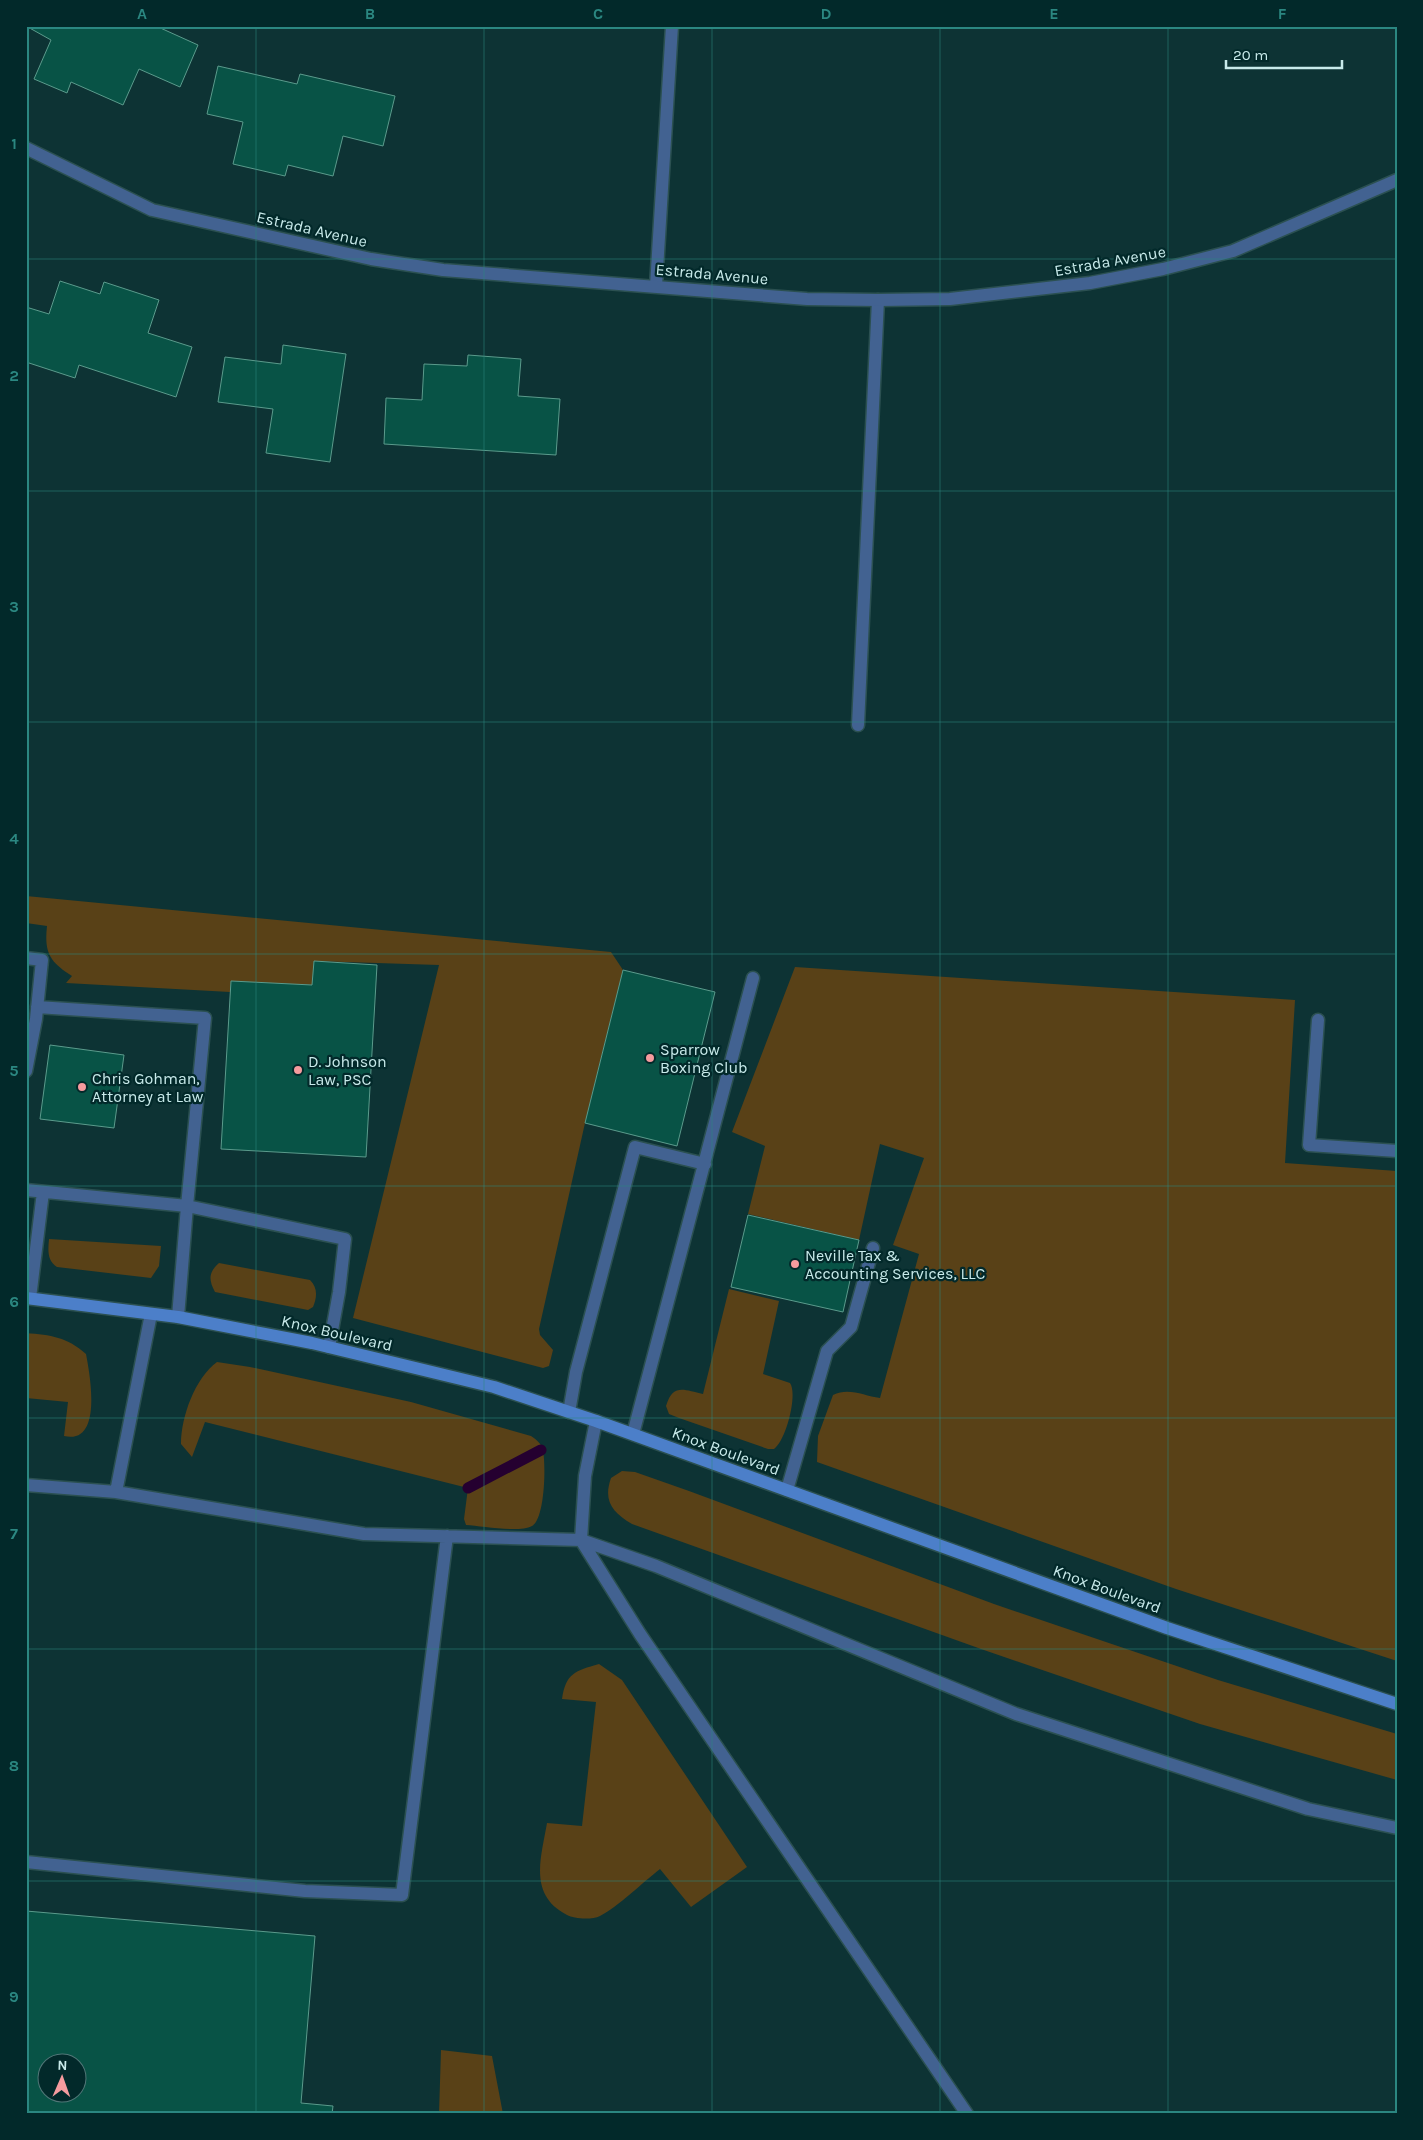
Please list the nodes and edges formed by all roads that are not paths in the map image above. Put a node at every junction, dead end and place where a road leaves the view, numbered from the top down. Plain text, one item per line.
1 (672, 26) edge
2 (26, 148) edge
3 (1397, 180) edge
4 (656, 286) junction
5 (878, 300) junction
6 (858, 725) dead end
7 (26, 958) edge
8 (753, 978) dead end
9 (37, 1007) junction
10 (1318, 1020) dead end
11 (26, 1072) edge
12 (1397, 1151) edge
13 (705, 1164) junction
14 (26, 1190) edge
15 (43, 1192) junction
16 (187, 1206) junction
17 (873, 1248) dead end
18 (28, 1298) edge
19 (151, 1314) junction
20 (178, 1317) junction
21 (329, 1347) junction
22 (569, 1412) junction
23 (596, 1421) junction
24 (633, 1434) junction
25 (26, 1485) edge
26 (787, 1490) junction
27 (116, 1492) junction
28 (447, 1536) junction
29 (581, 1540) junction
30 (1397, 1704) edge
31 (1397, 1828) edge
32 (26, 1862) edge
33 (967, 2114) edge

1 - 4 street
2 - 4 street, Estrada Avenue
3 - 5 street, Estrada Avenue
4 - 5 street, Estrada Avenue
5 - 6 street
7 - 9 street
8 - 13 street
9 - 11 street
9 - 16 street
10 - 12 street
13 - 22 street
13 - 24 street
14 - 15 street
15 - 16 street
15 - 18 street
16 - 20 street
16 - 21 street
17 - 26 street
18 - 19 main road, Knox Boulevard
19 - 20 main road, Knox Boulevard
19 - 27 street
20 - 21 main road, Knox Boulevard
21 - 22 main road, Knox Boulevard
22 - 23 main road, Knox Boulevard
23 - 24 main road, Knox Boulevard
23 - 29 street
24 - 26 main road, Knox Boulevard
25 - 27 street
26 - 30 main road, Knox Boulevard
27 - 28 street
28 - 29 street
28 - 32 street
29 - 31 street
29 - 33 street

